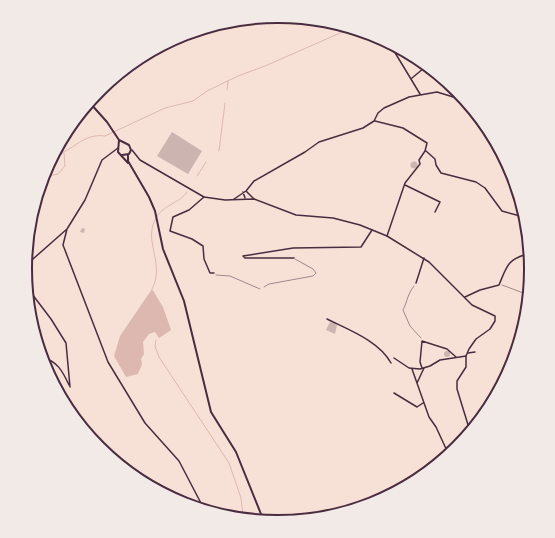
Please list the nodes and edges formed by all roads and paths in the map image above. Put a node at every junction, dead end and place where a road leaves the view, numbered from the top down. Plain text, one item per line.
1 (395, 53) edge
2 (422, 70) edge
3 (412, 78) junction
4 (420, 94) junction
5 (453, 97) edge
6 (93, 107) edge
7 (374, 120) junction
8 (119, 140) junction
9 (124, 143) junction
10 (119, 146) junction
11 (131, 148) junction
12 (425, 151) junction
13 (113, 152) junction
14 (120, 155) junction
15 (128, 155) junction
16 (134, 155) junction
17 (131, 166) junction
18 (405, 185) junction
19 (246, 191) junction
20 (244, 192) junction
21 (204, 197) junction
22 (245, 198) junction
23 (234, 199) junction
24 (254, 199) junction
25 (435, 212) dead end
26 (518, 215) edge
27 (67, 229) junction
28 (372, 230) junction
29 (387, 236) junction
30 (523, 255) edge
31 (294, 258) joint
32 (424, 258) junction
33 (32, 260) edge
34 (214, 273) joint
35 (416, 283) joint
36 (499, 285) junction
37 (264, 288) dead end
38 (260, 289) dead end
39 (522, 293) edge
40 (33, 295) edge
41 (465, 297) junction
42 (327, 319) dead end
43 (422, 341) junction
44 (474, 352) dead end
45 (468, 353) junction
46 (466, 356) junction
47 (456, 357) junction
48 (394, 358) dead end
49 (49, 360) edge
50 (391, 363) dead end
51 (423, 368) junction
52 (412, 369) junction
53 (417, 383) junction
54 (394, 393) dead end
55 (423, 403) junction
56 (468, 425) edge
57 (446, 448) edge
58 (201, 503) edge
59 (261, 514) edge

1 - 3 street
2 - 3 street
3 - 4 street
4 - 5 street
4 - 7 street
6 - 8 main road
7 - 12 street
7 - 19 street
8 - 9 main road
8 - 10 main road
9 - 10 main road
9 - 11 main road
10 - 13 street
10 - 14 main road
11 - 15 main road
11 - 16 street
12 - 18 street
12 - 26 street
13 - 14 street
13 - 27 street
14 - 15 main road
14 - 17 main road
15 - 16 street
15 - 17 main road
16 - 21 street
17 - 59 main road
18 - 25 street
18 - 29 street
19 - 20 street
19 - 24 street
20 - 22 street
20 - 23 street
21 - 23 street
21 - 34 street
22 - 23 street
22 - 24 street
24 - 28 street
27 - 33 street
27 - 58 street
28 - 29 street
28 - 31 street
29 - 32 street
30 - 36 street
31 - 37 lane
32 - 35 street
32 - 41 street
34 - 38 path
35 - 43 path
36 - 39 path
36 - 41 street
40 - 49 street
41 - 45 street
42 - 50 street
43 - 47 street
43 - 51 street
44 - 45 street
45 - 46 street
46 - 47 street
46 - 56 street
47 - 51 street
48 - 52 street
51 - 52 street
51 - 53 street
52 - 53 street
53 - 55 street
54 - 55 street
55 - 57 street

